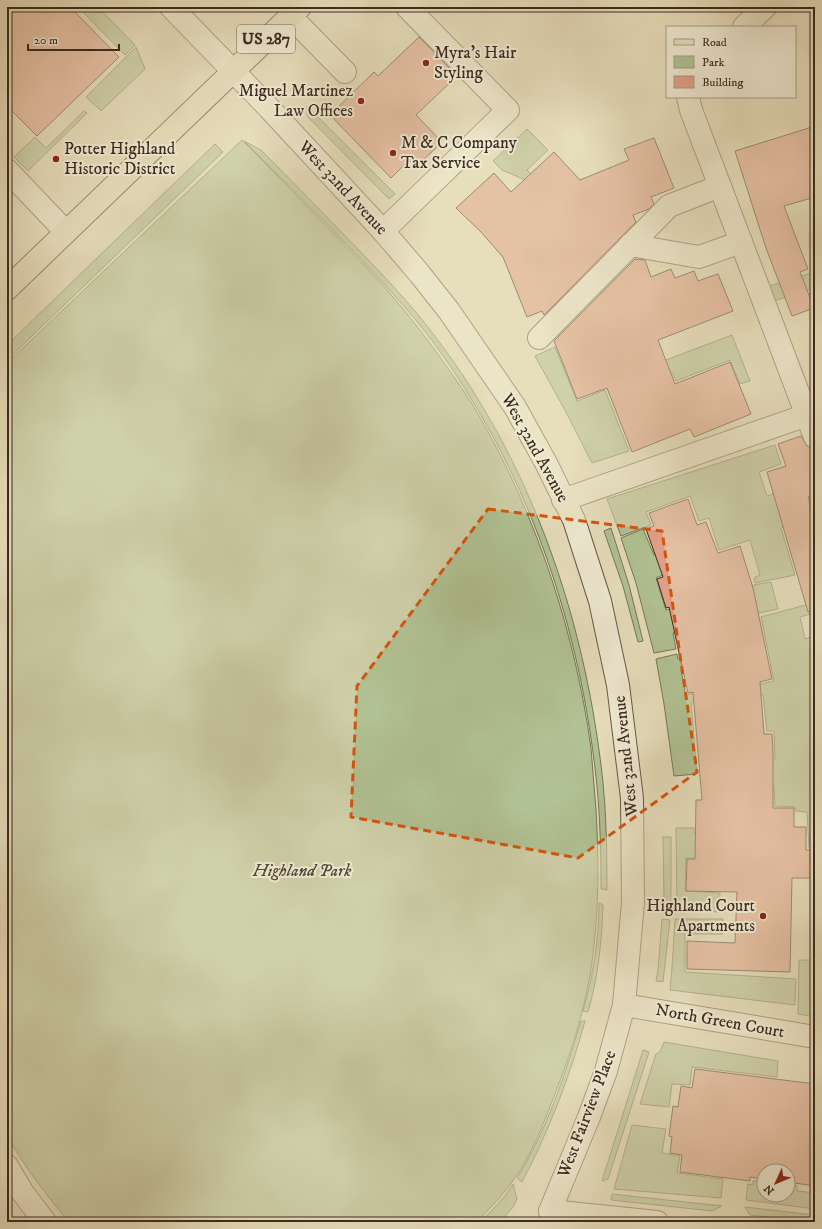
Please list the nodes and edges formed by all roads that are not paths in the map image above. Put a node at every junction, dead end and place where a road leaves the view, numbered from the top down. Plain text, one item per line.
1 (171, 7) edge
2 (407, 7) edge
3 (764, 7) edge
4 (295, 12) edge
5 (745, 26) edge
6 (233, 72) junction
7 (345, 72) dead end
8 (688, 98) edge
9 (7, 170) edge
10 (720, 186) junction
11 (383, 231) junction
12 (66, 232) junction
13 (741, 242) junction
14 (630, 246) junction
15 (7, 289) edge
16 (539, 338) dead end
17 (807, 415) junction
18 (815, 437) edge
19 (563, 500) junction
20 (624, 1005) junction
21 (815, 1037) edge
22 (7, 1166) edge
23 (547, 1218) edge
24 (45, 1222) edge
25 (657, 1222) edge

1 - 6 street, West 32nd Avenue
2 - 11 street
3 - 5 street
4 - 6 main road, US 287
4 - 7 street
6 - 11 street, West 32nd Avenue
6 - 12 main road, US 287
8 - 10 street
9 - 12 street
10 - 13 street
10 - 14 street
11 - 19 street, West 32nd Avenue
12 - 15 main road, US 287
13 - 14 street
13 - 17 street
14 - 16 street
17 - 18 street
17 - 19 street
19 - 20 street, West 32nd Avenue
20 - 21 street, North Green Court
20 - 23 street, West Fairview Place
22 - 24 street
23 - 25 street

